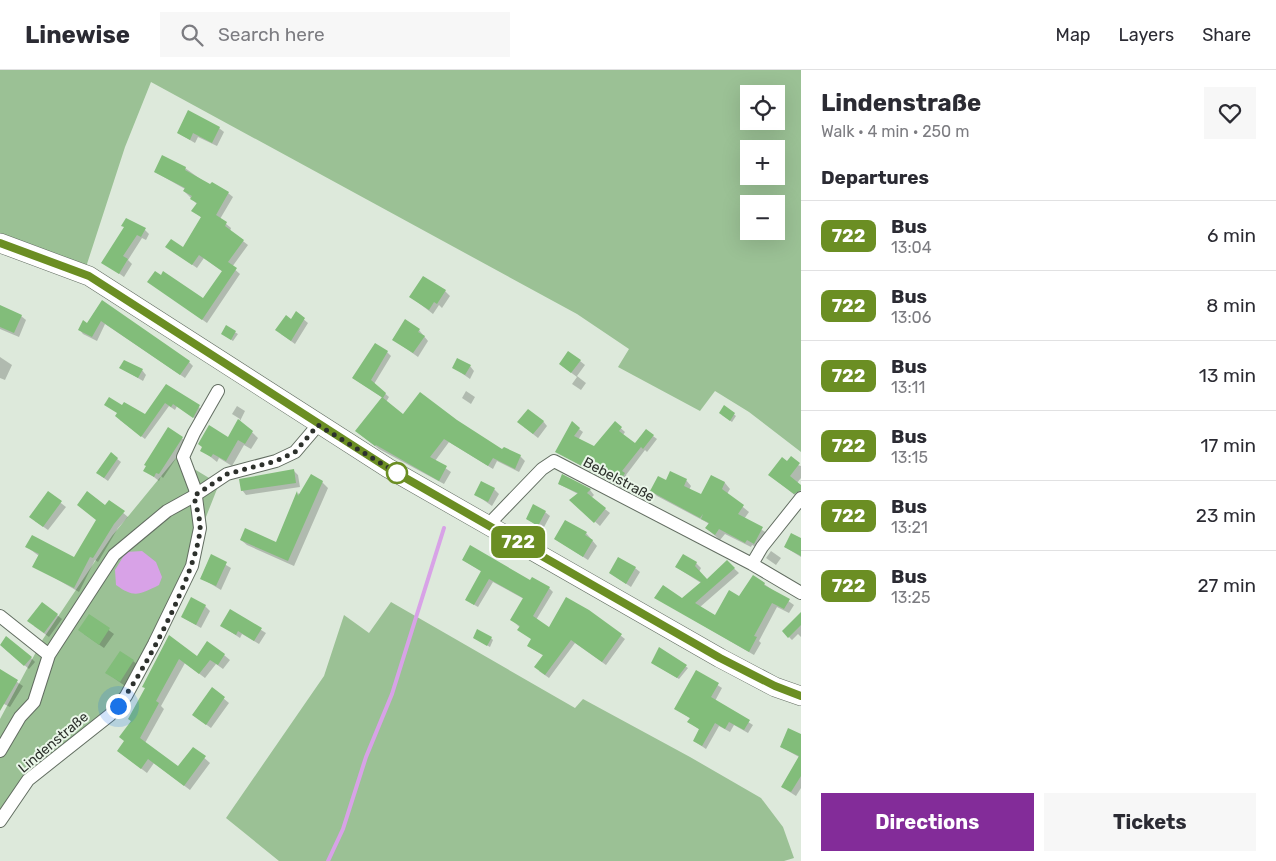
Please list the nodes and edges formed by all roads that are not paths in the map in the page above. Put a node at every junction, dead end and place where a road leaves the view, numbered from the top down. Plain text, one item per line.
1 (0, 243) edge
2 (218, 391) dead end
3 (318, 425) junction
4 (194, 496) junction
5 (801, 498) edge
6 (488, 525) junction
7 (752, 564) junction
8 (801, 593) edge
9 (0, 616) edge
10 (50, 655) junction
11 (801, 696) edge
12 (0, 751) edge
13 (0, 821) edge

1 - 3 main road
2 - 4 street, Lindenstraße
3 - 4 street, Lindenstraße
3 - 6 main road
4 - 10 street, Lindenstraße
4 - 13 street, Lindenstraße
5 - 7 street
6 - 7 street, Bebelstraße
6 - 11 main road
7 - 8 street, Bebelstraße
9 - 10 street
10 - 12 street, Lindenstraße

